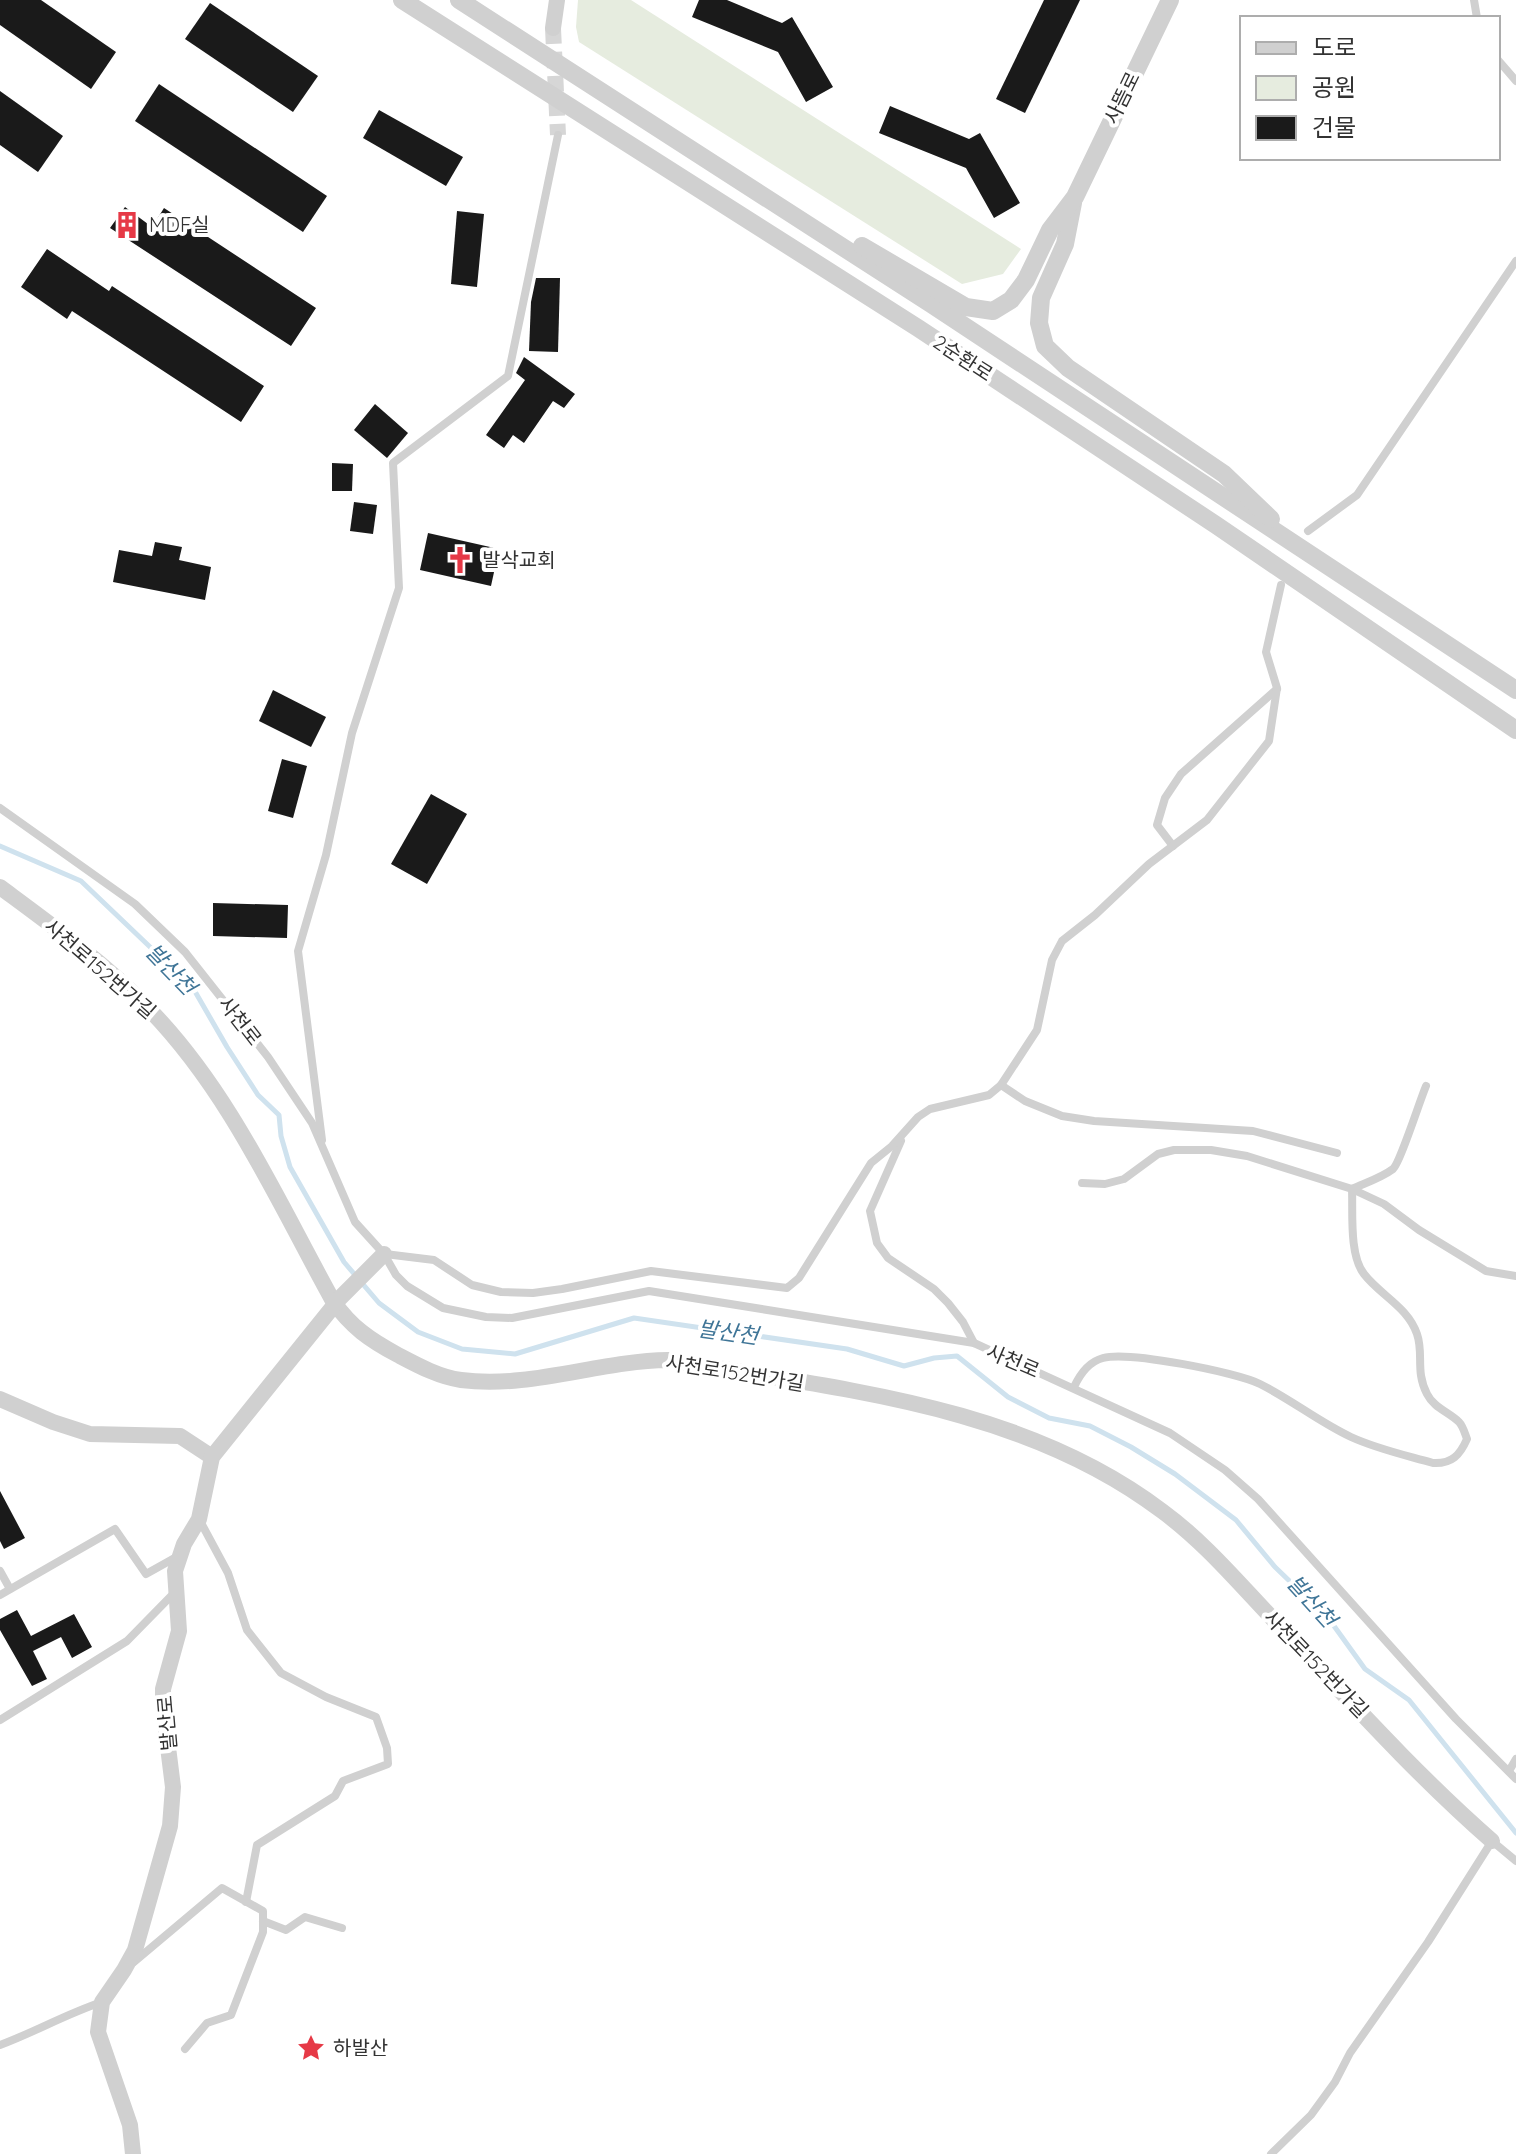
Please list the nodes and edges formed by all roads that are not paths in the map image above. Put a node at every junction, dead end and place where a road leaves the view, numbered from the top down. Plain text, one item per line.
1 (402, 0) edge
2 (459, 0) edge
3 (557, 0) edge
4 (1170, 0) edge
5 (553, 28) tunnel mouth
6 (1500, 62) edge
7 (1516, 81) edge
8 (558, 135) tunnel mouth
9 (713, 164) junction
10 (1075, 197) junction
11 (1516, 261) edge
12 (1308, 531) dead end
13 (1303, 550) junction
14 (1281, 585) dead end
15 (1277, 688) junction
16 (1516, 690) edge
17 (1516, 730) edge
18 (0, 808) edge
19 (1173, 846) junction
20 (0, 887) edge
21 (1001, 1085) junction
22 (1426, 1086) dead end
23 (905, 1131) junction
24 (324, 1151) junction
25 (1337, 1153) dead end
26 (1082, 1183) dead end
27 (1352, 1189) junction
28 (380, 1258) junction
29 (1516, 1276) edge
30 (337, 1301) junction
31 (974, 1343) junction
32 (1074, 1387) junction
33 (0, 1399) edge
34 (212, 1457) junction
35 (199, 1519) junction
36 (180, 1555) junction
37 (0, 1571) edge
38 (10, 1589) junction
39 (176, 1591) junction
40 (0, 1595) edge
41 (0, 1720) edge
42 (1516, 1759) edge
43 (1512, 1775) edge
44 (1492, 1841) junction
45 (1516, 1861) edge
46 (246, 1902) junction
47 (263, 1921) junction
48 (342, 1928) dead end
49 (124, 1970) junction
50 (102, 2002) junction
51 (0, 2045) edge
52 (185, 2049) dead end
53 (133, 2154) edge
54 (1271, 2154) edge

1 - 17 street, 2순환로
2 - 9 street, 2순환로
3 - 5 street
4 - 10 street, 사뜸로
6 - 7 lane
8 - 24 lane
9 - 10 street
9 - 13 street, 2순환로
10 - 13 street
11 - 12 lane
13 - 16 street, 2순환로
14 - 15 lane
15 - 19 lane
15 - 19 lane
18 - 24 lane, 사천로
19 - 21 lane
20 - 30 street, 사천로152번가길
21 - 23 lane
21 - 25 lane
22 - 27 lane
23 - 28 lane
23 - 31 lane
24 - 28 lane, 사천로
26 - 27 lane
27 - 29 lane
27 - 32 lane
28 - 30 street
28 - 31 lane, 사천로
30 - 34 street
30 - 44 street, 사천로152번가길
31 - 32 lane, 사천로
32 - 43 lane, 사천로
33 - 34 street
34 - 35 street, 발산로
35 - 36 street, 발산로
35 - 46 lane
36 - 38 lane
36 - 39 street, 발산로
37 - 38 lane
38 - 40 lane
39 - 41 lane
39 - 49 street, 발산로
42 - 43 lane
44 - 45 lane, 사천로152번가길
44 - 54 lane
46 - 47 lane
46 - 49 lane
47 - 48 lane
47 - 52 lane
49 - 50 street, 발산로
50 - 51 lane
50 - 53 street

